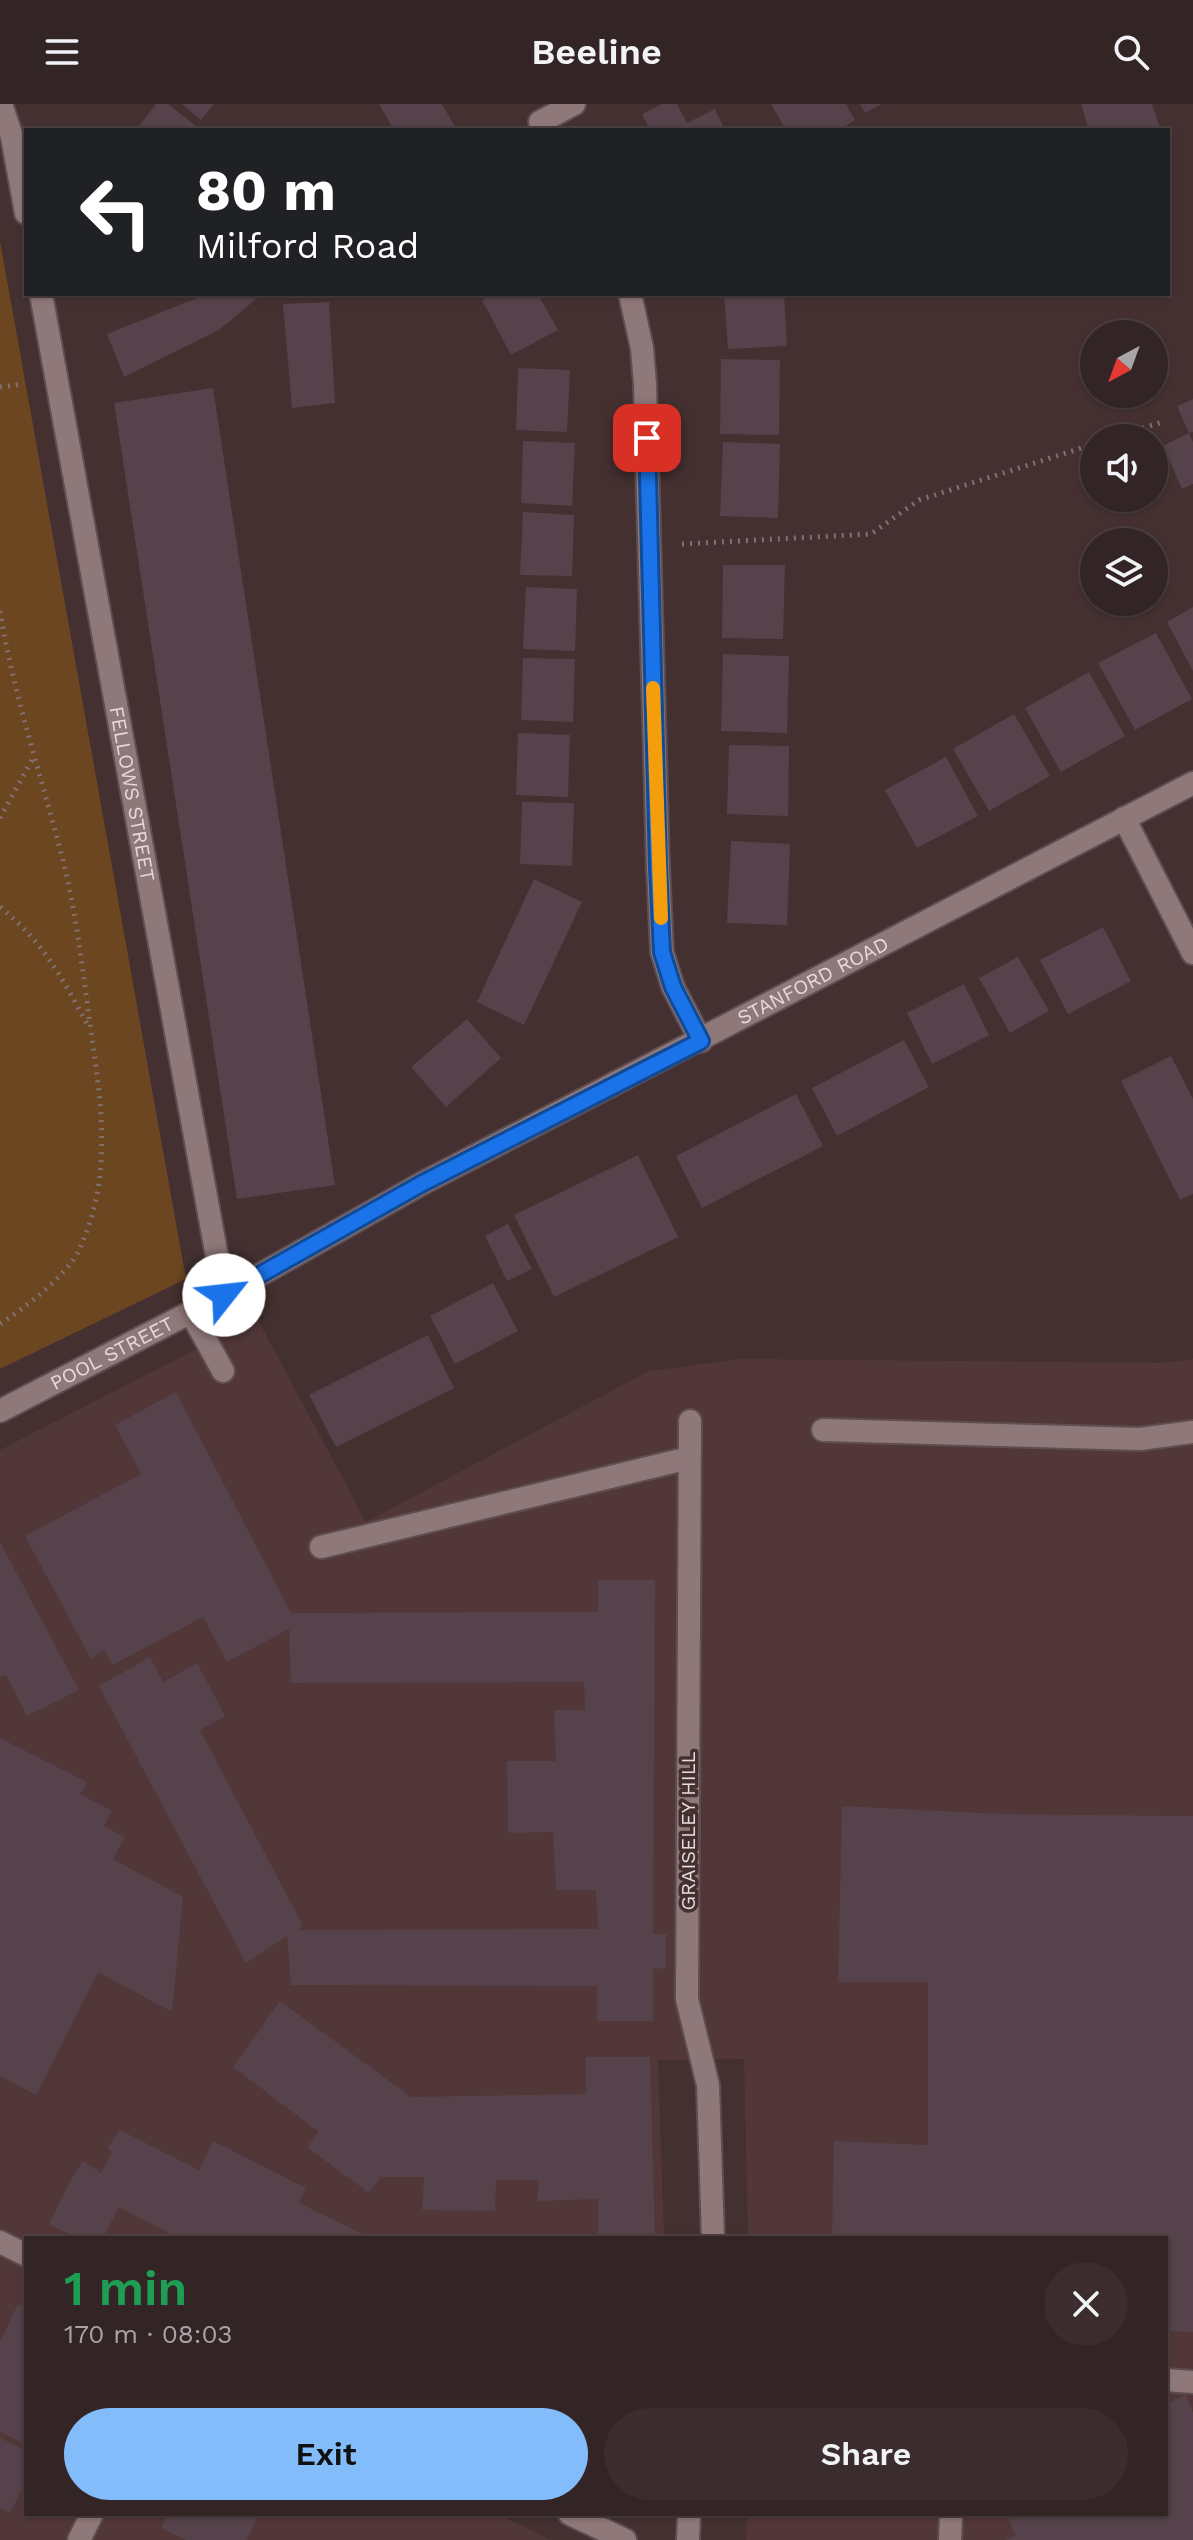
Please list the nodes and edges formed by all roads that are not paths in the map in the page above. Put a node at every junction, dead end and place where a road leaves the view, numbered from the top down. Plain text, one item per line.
1 (1, 104) edge
2 (574, 104) edge
3 (538, 119) edge
4 (24, 202) edge
5 (41, 296) edge
6 (630, 296) edge
7 (1193, 783) edge
8 (1124, 818) junction
9 (1193, 953) edge
10 (701, 1041) junction
11 (224, 1295) junction
12 (191, 1313) junction
13 (223, 1371) dead end
14 (0, 1411) edge
15 (690, 1421) dead end
16 (823, 1430) dead end
17 (1193, 1432) edge
18 (689, 1458) junction
19 (321, 1547) dead end
20 (713, 2236) edge
21 (0, 2242) edge
22 (24, 2254) edge
23 (1168, 2380) edge
24 (1193, 2382) edge
25 (91, 2516) edge
26 (574, 2516) edge
27 (689, 2516) edge
28 (951, 2516) edge
29 (79, 2540) edge
30 (625, 2540) edge
31 (688, 2540) edge
32 (950, 2540) edge

1 - 4 street
2 - 3 street
5 - 11 street, FELLOWS STREET
6 - 10 street
7 - 8 street, STANFORD ROAD
8 - 9 street
8 - 10 street, STANFORD ROAD
10 - 11 street, STANFORD ROAD
11 - 12 street, POOL STREET
12 - 13 street
12 - 14 street, POOL STREET
15 - 18 street, GRAISELEY HILL
16 - 17 street
18 - 19 street
18 - 20 street, GRAISELEY HILL
21 - 22 street
23 - 24 street
25 - 29 street
26 - 30 street
27 - 31 street
28 - 32 street

